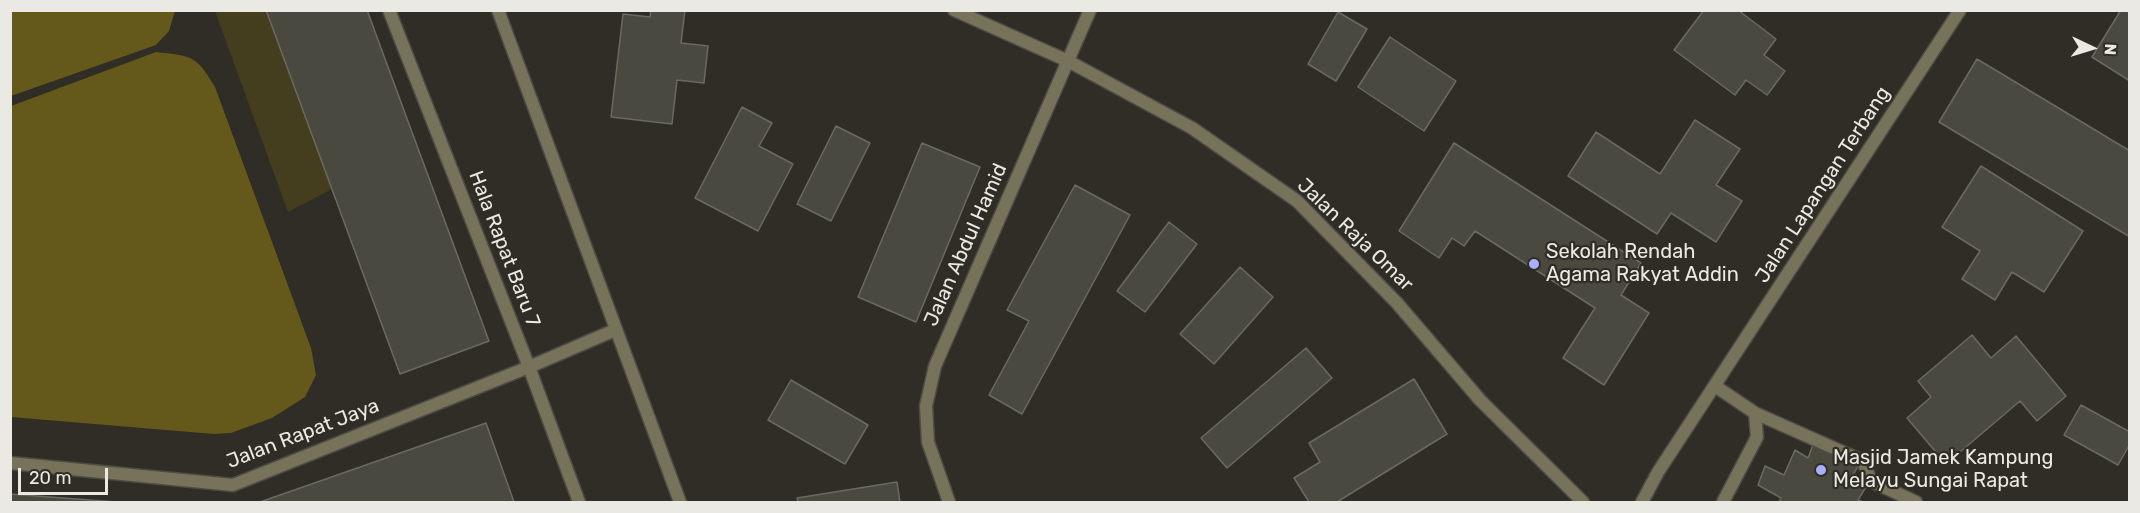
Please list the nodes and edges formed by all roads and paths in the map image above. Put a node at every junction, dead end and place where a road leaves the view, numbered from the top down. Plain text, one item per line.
1 (389, 10) edge
2 (498, 10) edge
3 (954, 10) edge
4 (1090, 10) edge
5 (1960, 10) edge
6 (1068, 61) junction
7 (615, 330) junction
8 (529, 367) junction
9 (1714, 386) junction
10 (1755, 413) junction
11 (10, 462) edge
12 (579, 502) edge
13 (680, 502) edge
14 (949, 502) edge
15 (1583, 502) edge
16 (1642, 502) edge
17 (1723, 502) edge
18 (1916, 502) edge

1 - 8 street, Hala Rapat Baru 7
2 - 7 street
3 - 6 street, Jalan Raja Omar
4 - 6 street, Jalan Abdul Hamid
5 - 9 street, Jalan Lapangan Terbang
6 - 14 street, Jalan Abdul Hamid
6 - 15 street, Jalan Raja Omar
7 - 8 street, Jalan Rapat Jaya
7 - 13 street
8 - 11 street, Jalan Rapat Jaya
8 - 12 street, Hala Rapat Baru 7
9 - 10 street
9 - 16 street, Jalan Lapangan Terbang
10 - 17 street
10 - 18 street

